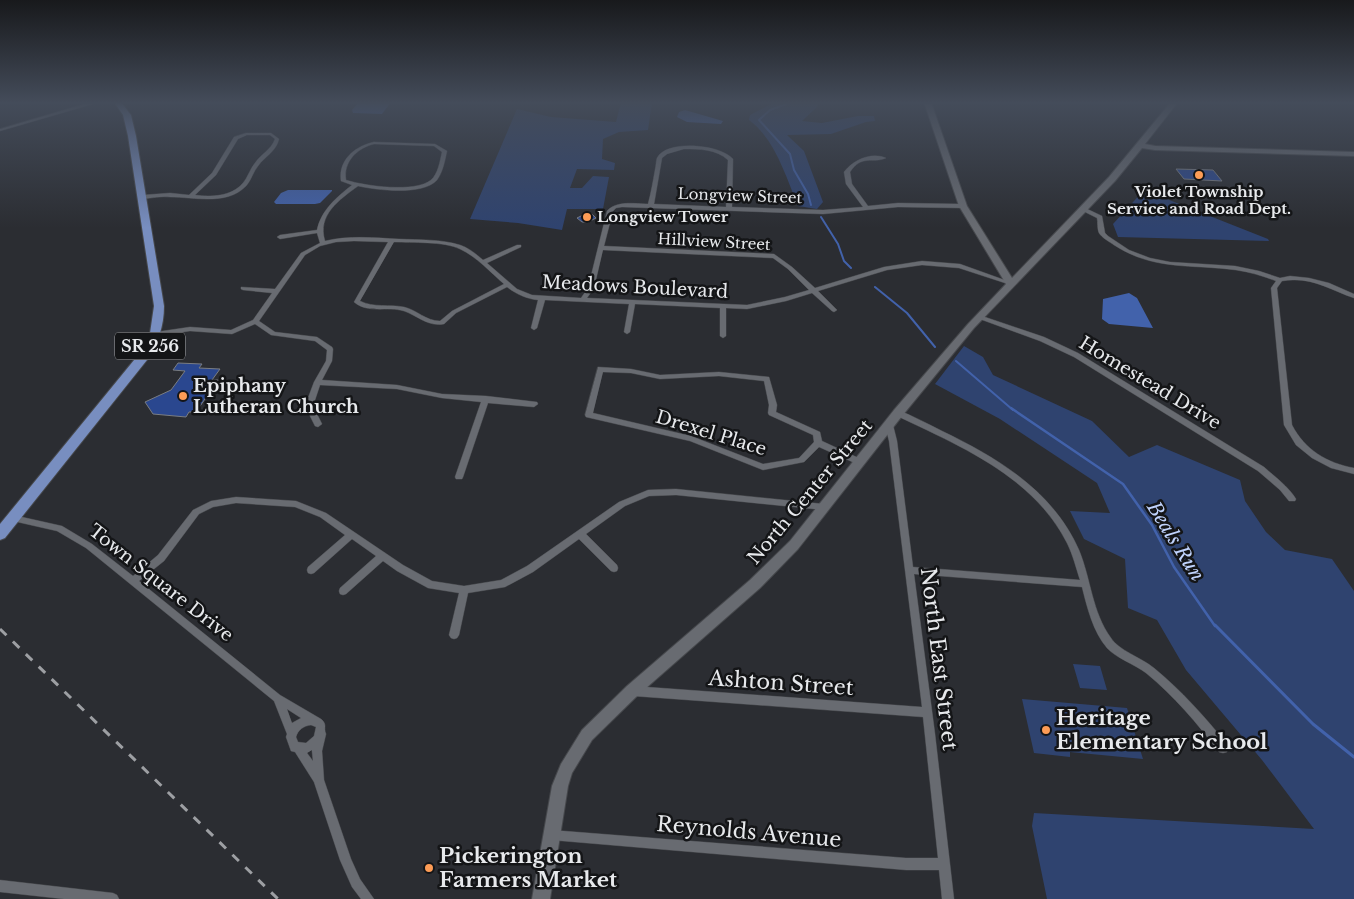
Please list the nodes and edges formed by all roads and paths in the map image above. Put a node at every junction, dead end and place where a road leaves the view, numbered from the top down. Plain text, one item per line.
1 (134, 144) edge
2 (232, 144) edge
3 (277, 144) edge
4 (373, 144) edge
5 (406, 144) edge
6 (942, 144) edge
7 (1139, 146) joint
8 (660, 149) dead end
9 (730, 150) dead end
10 (665, 152) junction
11 (724, 153) junction
12 (1354, 154) edge
13 (884, 158) dead end
14 (356, 185) junction
15 (191, 196) junction
16 (143, 197) junction
17 (651, 205) junction
18 (963, 206) junction
19 (729, 208) junction
20 (867, 208) junction
21 (1083, 209) junction
22 (320, 230) junction
23 (280, 237) dead end
24 (392, 240) junction
25 (323, 244) junction
26 (518, 246) dead end
27 (601, 248) junction
28 (483, 262) junction
29 (1280, 280) junction
30 (1010, 283) junction
31 (508, 284) junction
32 (243, 288) dead end
33 (276, 291) junction
34 (812, 291) junction
35 (1354, 296) edge
36 (542, 298) junction
37 (583, 300) junction
38 (632, 302) junction
39 (723, 306) junction
40 (834, 310) dead end
41 (979, 317) junction
42 (255, 321) junction
43 (534, 328) dead end
44 (627, 332) dead end
45 (156, 334) junction
46 (722, 336) dead end
47 (317, 382) junction
48 (486, 399) junction
49 (534, 404) dead end
50 (898, 413) junction
51 (318, 424) dead end
52 (889, 425) junction
53 (818, 443) junction
54 (860, 462) junction
55 (1354, 471) edge
56 (459, 477) dead end
57 (1292, 499) dead end
58 (824, 507) junction
59 (13, 518) junction
60 (0, 534) edge
61 (580, 534) junction
62 (351, 535) junction
63 (382, 556) junction
64 (614, 568) dead end
65 (311, 570) dead end
66 (909, 570) junction
67 (134, 580) junction
68 (1086, 584) junction
69 (464, 590) junction
70 (343, 592) dead end
71 (454, 635) dead end
72 (632, 691) junction
73 (277, 698) junction
74 (927, 712) junction
75 (314, 720) junction
76 (292, 734) junction
77 (321, 734) junction
78 (298, 748) junction
79 (1223, 748) dead end
80 (319, 780) junction
81 (551, 834) junction
82 (944, 864) junction
83 (0, 886) edge
84 (113, 899) edge
85 (368, 899) edge
86 (541, 899) edge
87 (948, 899) edge

1 - 16 main road, SR 256
2 - 15 street
3 - 15 street
4 - 14 street
5 - 14 street
6 - 18 main road
7 - 12 main road
7 - 21 main road, North Center Street
8 - 10 street
9 - 11 street
10 - 11 street
10 - 17 street
11 - 19 street
13 - 20 street
14 - 22 street
15 - 16 street
16 - 45 main road, SR 256
17 - 19 street, Longview Street
17 - 27 street, Longview Street
18 - 20 street, Longview Street
18 - 30 main road
19 - 20 street, Longview Street
21 - 29 street
21 - 30 main road, North Center Street
22 - 23 street
22 - 25 street
24 - 25 street, Meadows Boulevard
24 - 28 street, Meadows Boulevard
24 - 31 street
25 - 33 street, Meadows Boulevard
26 - 28 street
27 - 34 street, Hillview Street
27 - 37 street, Longview Street
28 - 31 street, Meadows Boulevard
29 - 35 street
29 - 55 street
30 - 34 street, Meadows Boulevard
30 - 41 main road, North Center Street
31 - 36 street, Meadows Boulevard
32 - 33 street
33 - 42 street, Meadows Boulevard
34 - 39 street, Meadows Boulevard
34 - 40 street, Hillview Street
36 - 37 street, Meadows Boulevard
36 - 43 street
37 - 38 street, Meadows Boulevard
38 - 39 street, Meadows Boulevard
38 - 44 street
39 - 46 street
41 - 50 main road, North Center Street
41 - 57 street, Homestead Drive
42 - 45 street, Meadows Boulevard
42 - 47 street
45 - 59 main road, SR 256
47 - 48 street
47 - 51 street
48 - 49 street
48 - 56 street
50 - 52 main road, North Center Street
50 - 68 street
52 - 54 main road, North Center Street
52 - 66 street, North East Street
53 - 53 street, Drexel Place
53 - 54 street
54 - 58 main road, North Center Street
58 - 61 street
58 - 72 main road, North Center Street
59 - 60 main road, SR 256
59 - 67 street, Town Square Drive
61 - 64 street
61 - 69 street
62 - 63 street
62 - 65 street
62 - 67 street
63 - 69 street
63 - 70 street
66 - 68 street
66 - 74 street, North East Street
67 - 73 street, Town Square Drive
68 - 79 street
69 - 71 street
72 - 74 street, Ashton Street
72 - 81 main road, North Center Street
73 - 75 street, Town Square Drive
73 - 76 street, Town Square Drive
74 - 82 street, North East Street
75 - 76 street
75 - 77 street
76 - 78 street, Town Square Drive
77 - 78 street
77 - 80 street, Town Square Drive
78 - 80 street, Town Square Drive
80 - 85 street, Town Square Drive
81 - 82 street, Reynolds Avenue
81 - 86 main road, North Center Street
82 - 87 street, North East Street
83 - 84 street

